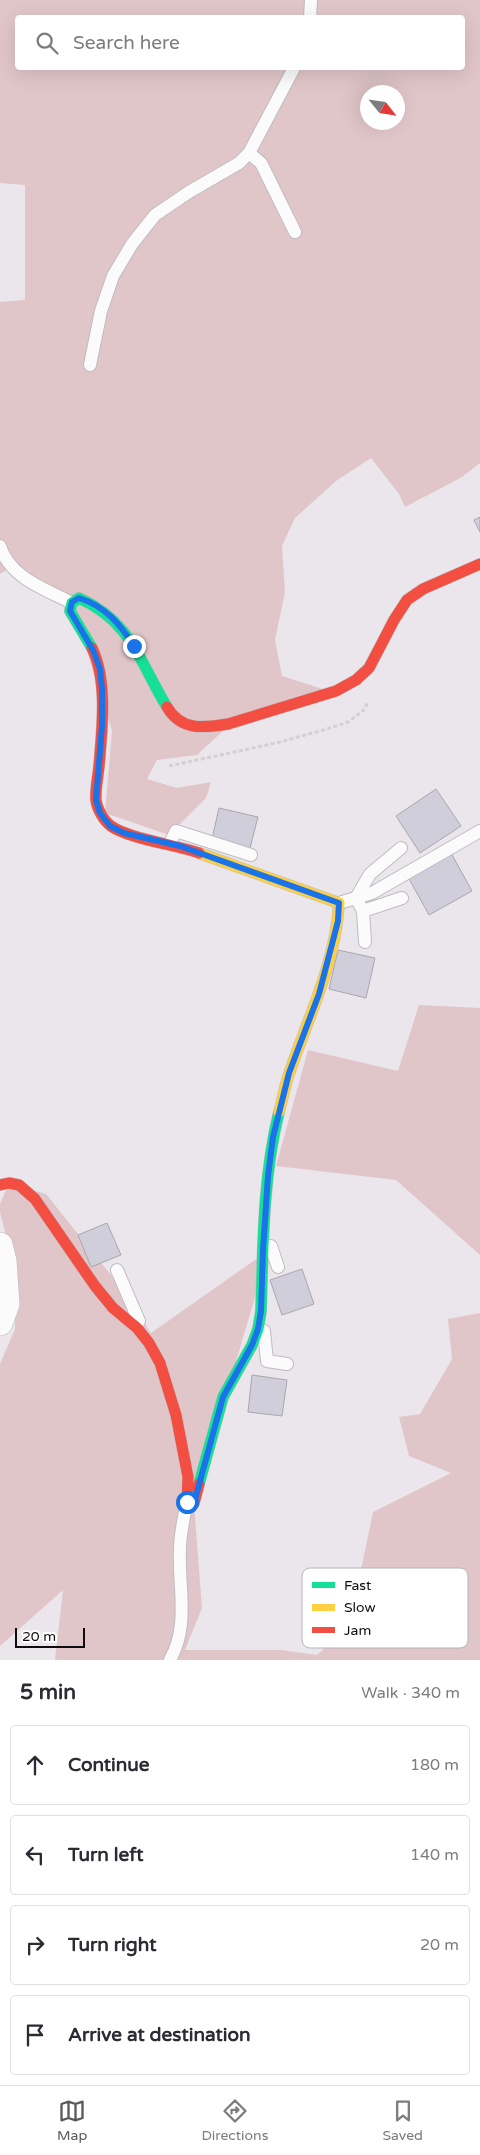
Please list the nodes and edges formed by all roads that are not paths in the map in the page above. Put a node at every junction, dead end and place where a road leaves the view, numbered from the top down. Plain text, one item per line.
1 (311, 0) edge
2 (310, 15) edge
3 (293, 70) edge
4 (249, 152) junction
5 (295, 232) dead end
6 (90, 365) dead end
7 (0, 546) edge
8 (480, 564) edge
9 (72, 602) junction
10 (480, 831) edge
11 (170, 843) junction
12 (401, 848) dead end
13 (251, 855) dead end
14 (356, 898) junction
15 (402, 898) dead end
16 (339, 903) junction
17 (363, 911) junction
18 (365, 942) dead end
19 (0, 1185) edge
20 (265, 1228) junction
21 (0, 1245) edge
22 (278, 1267) dead end
23 (118, 1270) dead end
24 (261, 1311) junction
25 (0, 1323) edge
26 (149, 1343) junction
27 (287, 1364) dead end
28 (187, 1502) junction
29 (170, 1660) edge

1 - 2 lane
3 - 4 lane
4 - 5 lane
4 - 6 lane
7 - 9 lane
8 - 9 street
9 - 11 street
10 - 14 lane
11 - 13 lane
11 - 16 street
12 - 14 lane
14 - 16 lane
14 - 17 lane
15 - 17 lane
16 - 20 street
17 - 18 lane
19 - 26 street
20 - 22 lane
20 - 24 street
21 - 25 street
23 - 26 lane
24 - 27 lane
24 - 28 street
26 - 28 street
28 - 29 lane

